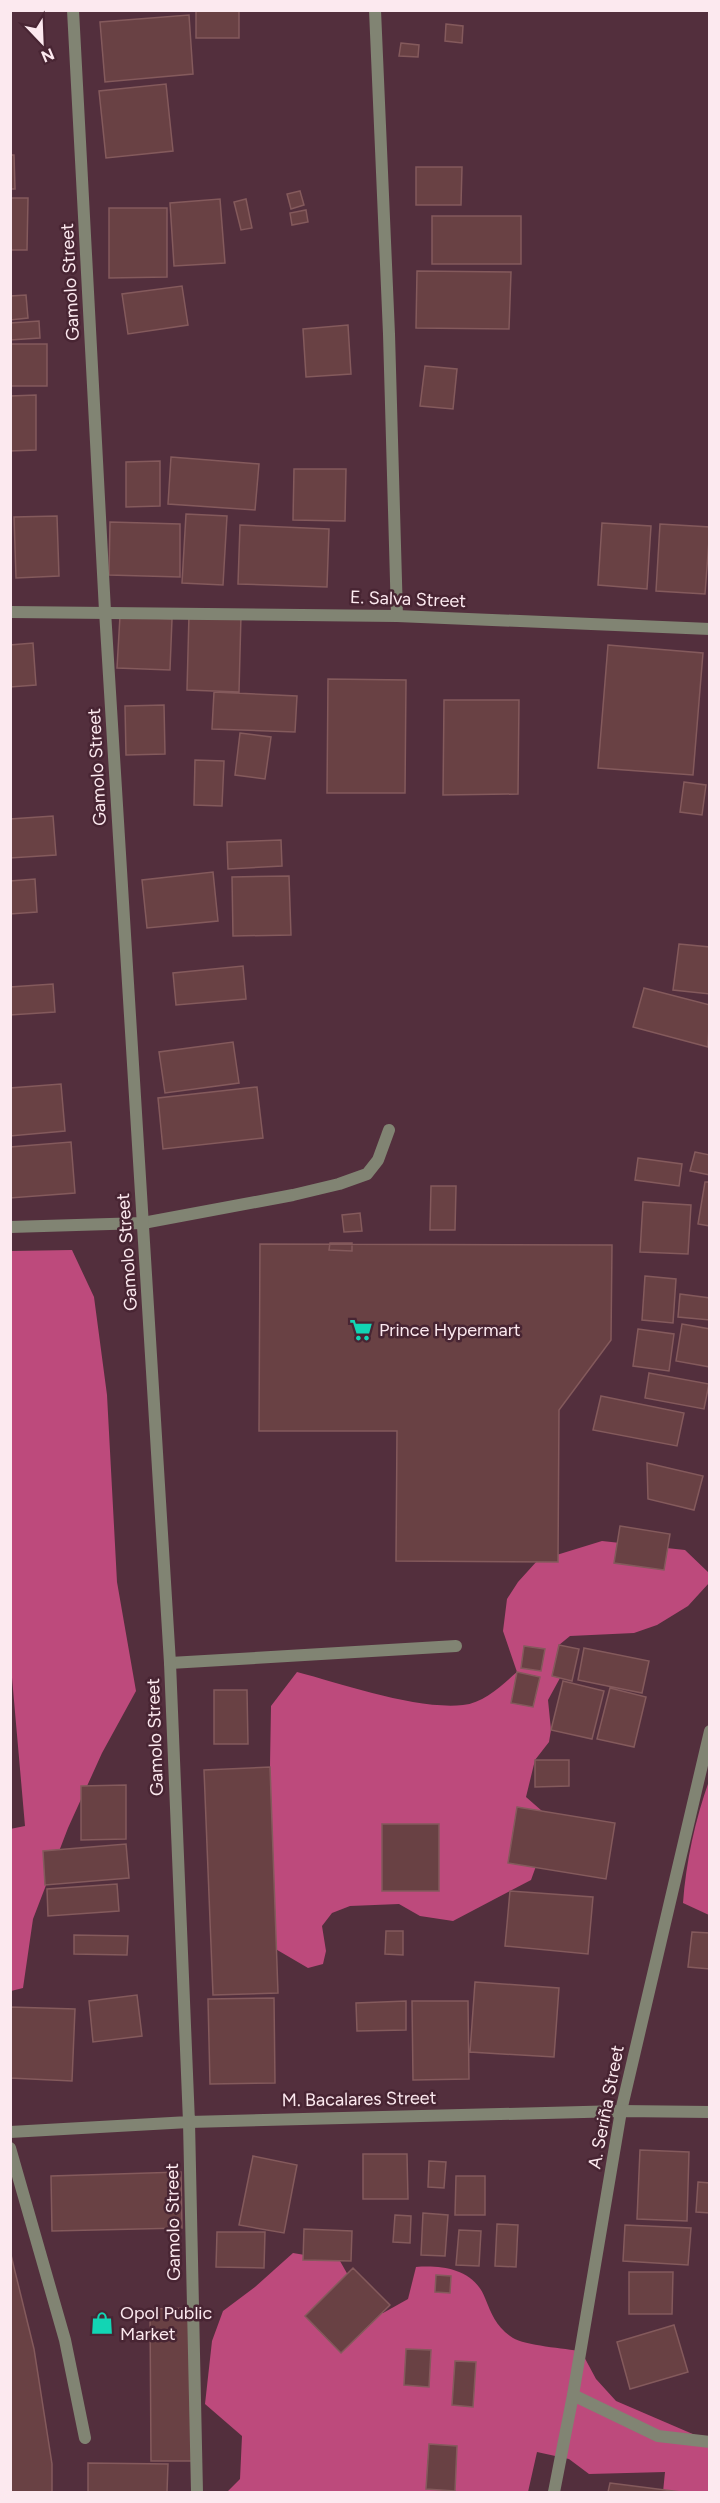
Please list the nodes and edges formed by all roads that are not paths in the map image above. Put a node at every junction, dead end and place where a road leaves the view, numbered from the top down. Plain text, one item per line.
1 (73, 10) edge
2 (375, 10) edge
3 (10, 612) edge
4 (105, 612) junction
5 (397, 616) junction
6 (710, 628) edge
7 (388, 1130) dead end
8 (143, 1223) junction
9 (10, 1227) edge
10 (456, 1646) dead end
11 (170, 1663) junction
12 (710, 1731) edge
13 (621, 2111) junction
14 (710, 2112) edge
15 (189, 2122) junction
16 (10, 2132) edge
17 (10, 2148) edge
18 (573, 2395) junction
19 (85, 2438) dead end
20 (710, 2442) edge
21 (197, 2493) edge
22 (554, 2493) edge

1 - 4 street, Gamolo Street
2 - 5 street
3 - 4 street, E. Salva Street
4 - 5 street, E. Salva Street
4 - 8 street, Gamolo Street
5 - 6 street, E. Salva Street
7 - 8 street
8 - 9 street
8 - 11 street, Gamolo Street
10 - 11 street
11 - 15 street, Gamolo Street
12 - 13 street, A. Seriña Street
13 - 14 street, M. Bacalares Street
13 - 15 street, M. Bacalares Street
13 - 18 street, A. Seriña Street
15 - 16 street, M. Bacalares Street
15 - 21 street, Gamolo Street
17 - 19 street
18 - 20 street
18 - 22 street, A. Seriña Street

